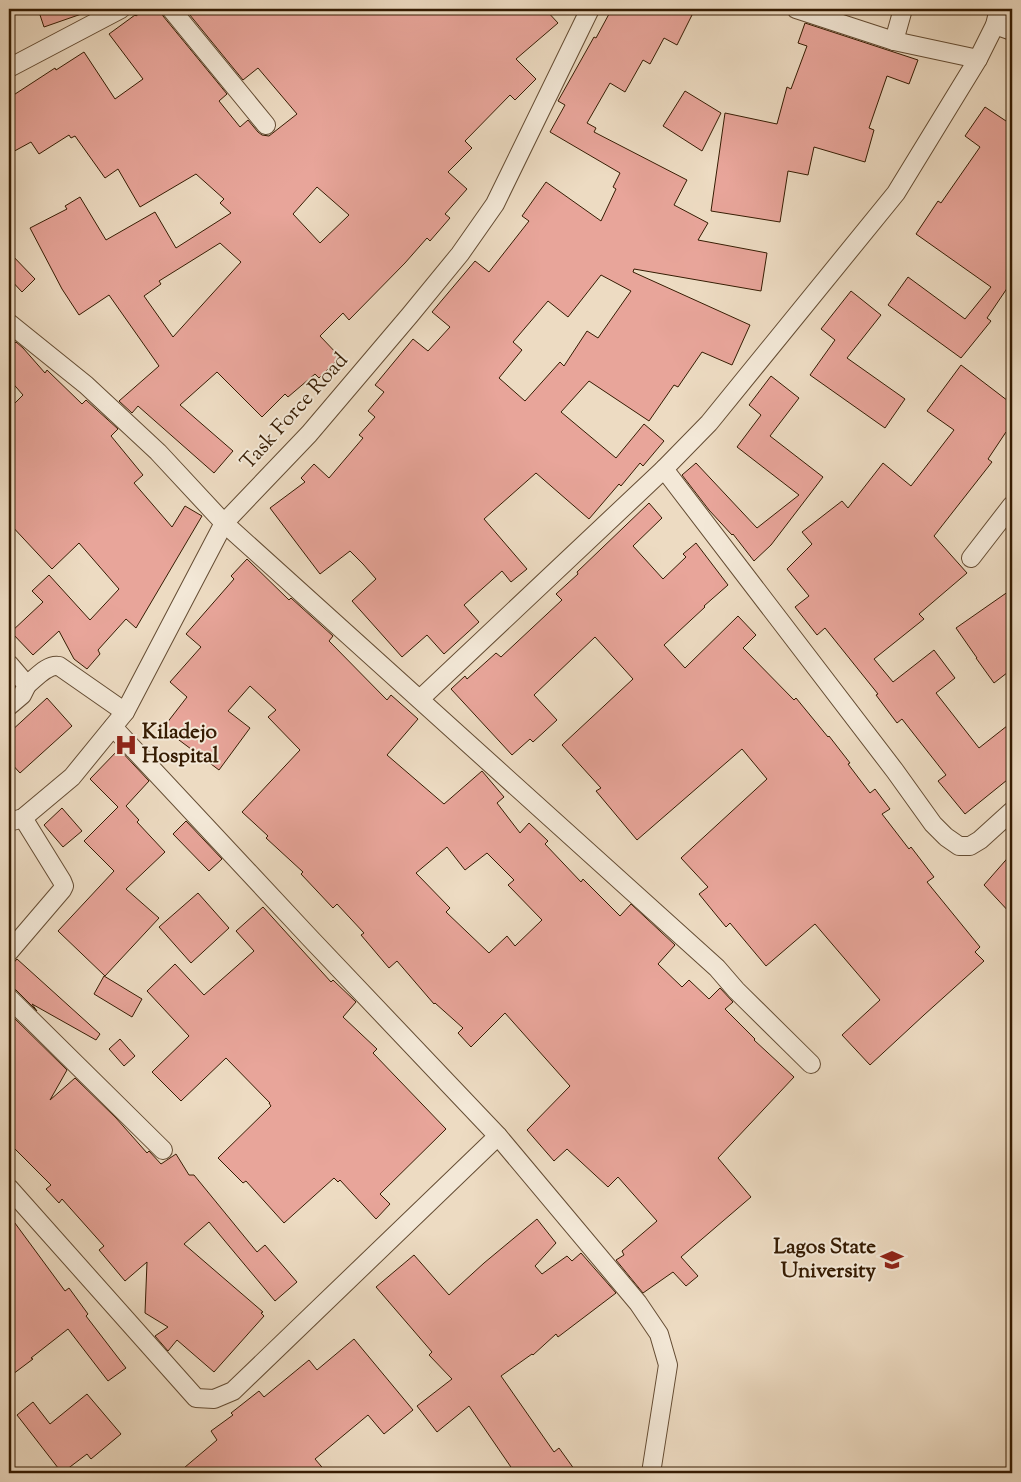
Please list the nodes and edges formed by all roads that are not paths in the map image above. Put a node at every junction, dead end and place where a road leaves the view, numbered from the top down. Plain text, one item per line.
1 (121, 9) edge
2 (171, 9) edge
3 (590, 9) edge
4 (796, 9) edge
5 (903, 9) edge
6 (997, 17) edge
7 (1012, 31) edge
8 (894, 42) junction
9 (978, 59) junction
10 (9, 68) edge
11 (266, 125) dead end
12 (9, 323) edge
13 (664, 469) junction
14 (1012, 504) edge
15 (224, 523) junction
16 (971, 558) dead end
17 (9, 664) edge
18 (27, 685) junction
19 (420, 700) junction
20 (9, 706) edge
21 (125, 712) junction
22 (113, 726) junction
23 (1012, 812) edge
24 (16, 820) edge
25 (9, 952) edge
26 (9, 998) edge
27 (811, 1064) dead end
28 (498, 1136) junction
29 (163, 1150) dead end
30 (9, 1188) edge
31 (651, 1473) edge

1 - 10 street
2 - 11 street
3 - 15 street, Task Force Road
4 - 8 street
5 - 8 street
6 - 7 street
6 - 9 street
8 - 9 street
9 - 13 street
12 - 15 street
13 - 19 street
13 - 23 street
14 - 16 street
15 - 19 street
15 - 21 street, Task Force Road
17 - 18 street
18 - 20 street
18 - 21 street
19 - 27 street
21 - 22 street, Task Force Road
22 - 24 street, Task Force Road
22 - 28 street
24 - 25 street
26 - 29 street
28 - 30 street
28 - 31 street

